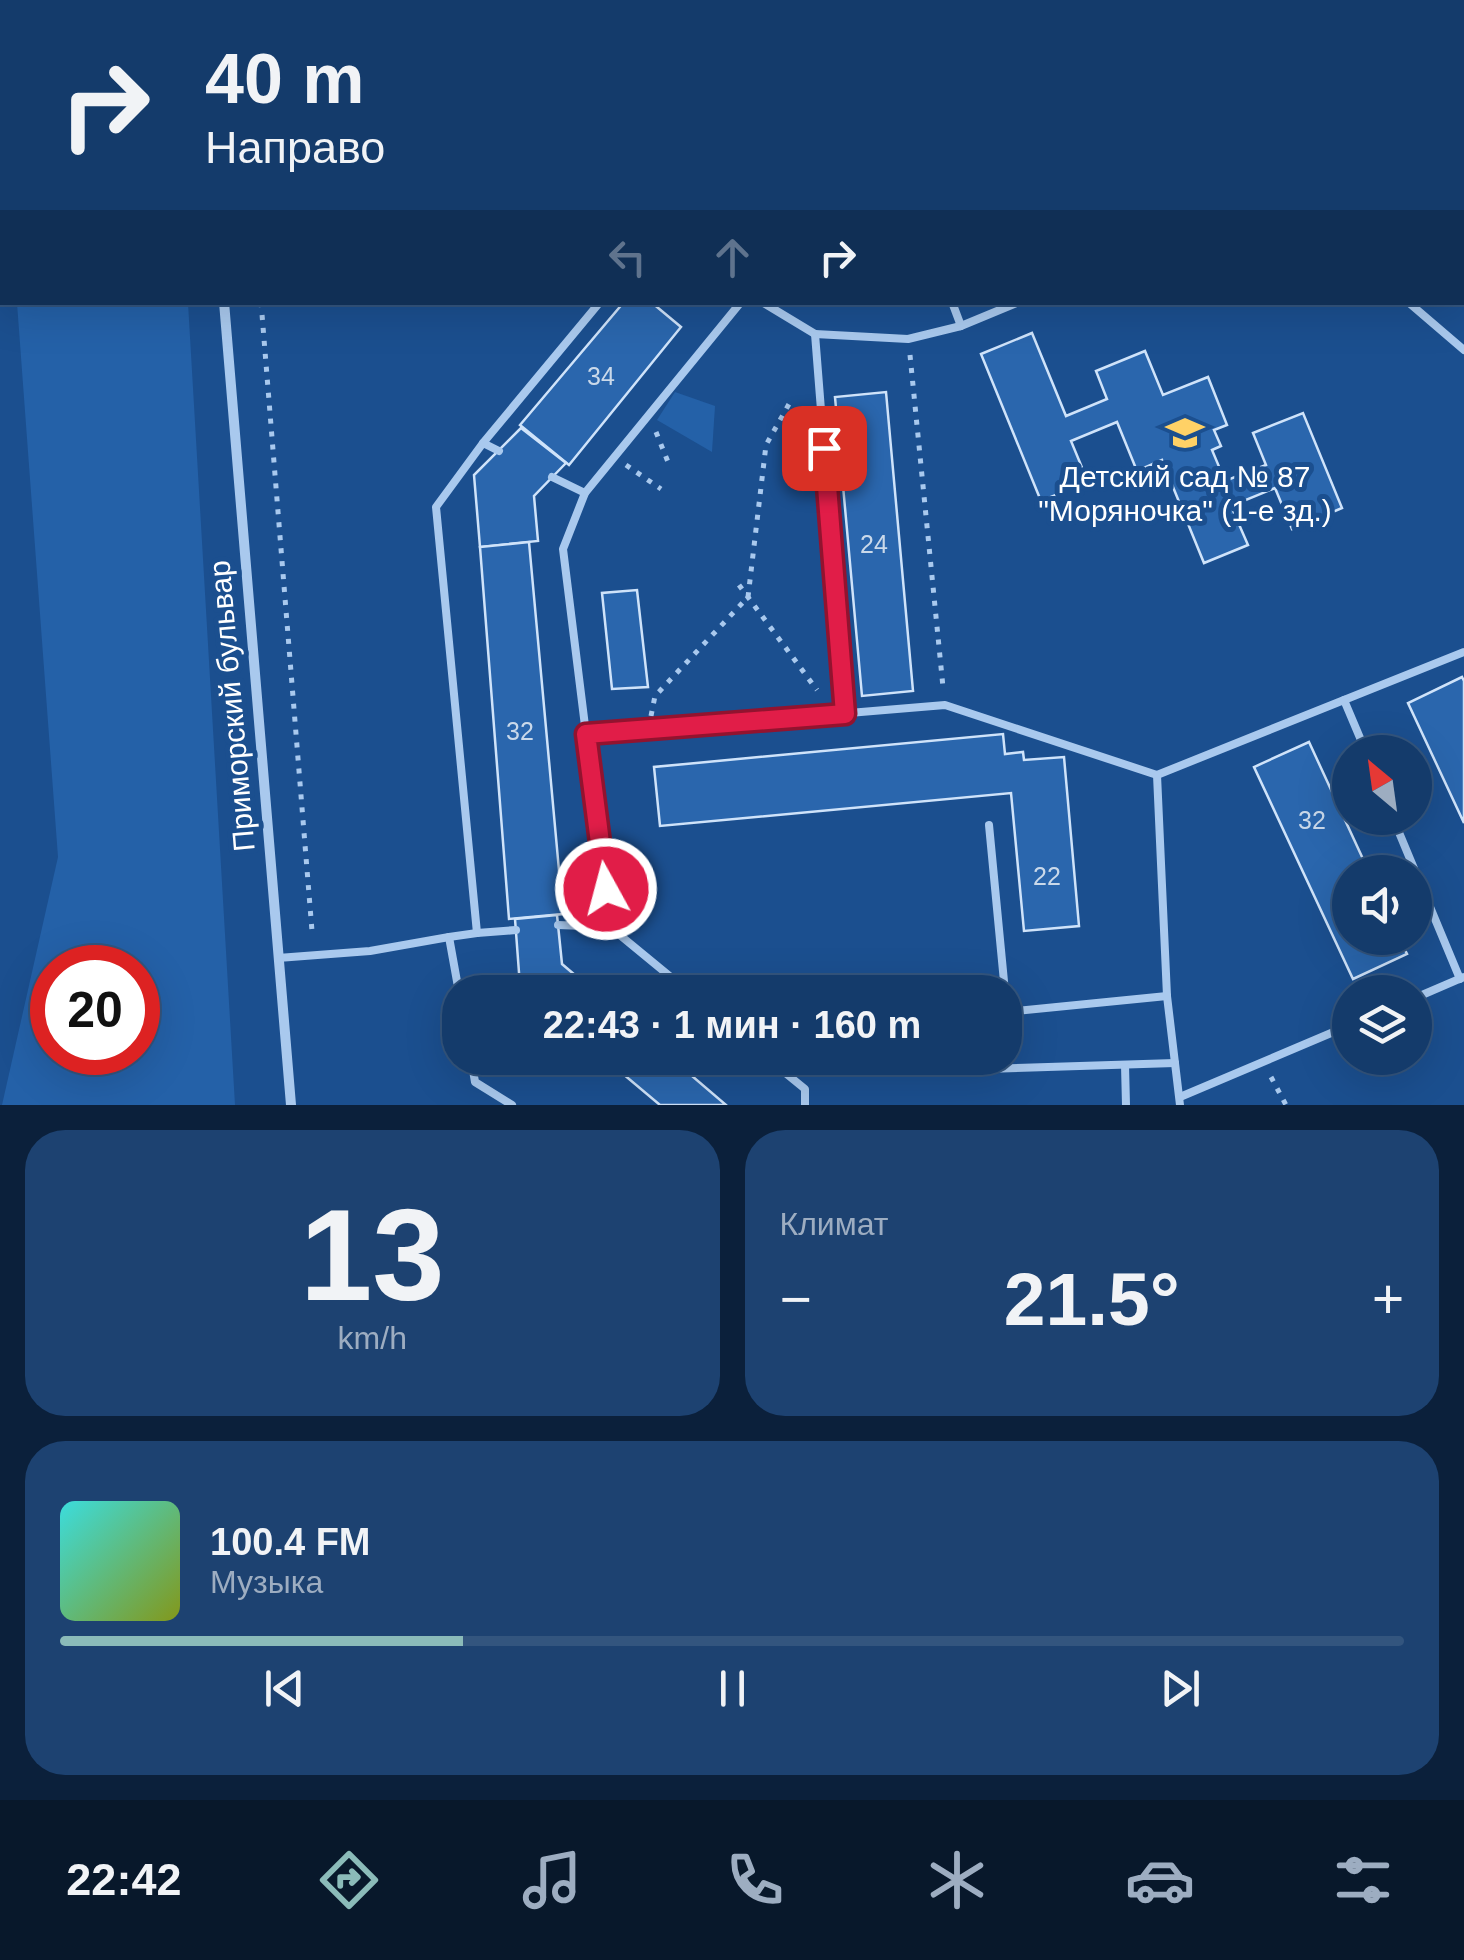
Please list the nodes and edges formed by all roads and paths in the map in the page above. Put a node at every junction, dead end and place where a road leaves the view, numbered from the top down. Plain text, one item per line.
1 (224, 305) edge
2 (261, 305) edge
3 (597, 305) edge
4 (739, 305) edge
5 (767, 305) edge
6 (953, 305) edge
7 (1011, 305) edge
8 (1412, 305) edge
9 (961, 326) junction
10 (815, 334) junction
11 (908, 339) junction
12 (1464, 350) edge
13 (789, 404) dead end
14 (649, 415) junction
15 (482, 443) junction
16 (499, 450) dead end
17 (615, 457) junction
18 (670, 466) dead end
19 (552, 477) dead end
20 (661, 489) dead end
21 (585, 494) junction
22 (739, 584) dead end
23 (748, 597) junction
24 (1464, 652) edge
25 (817, 690) dead end
26 (1344, 700) junction
27 (944, 705) junction
28 (845, 714) junction
29 (648, 730) junction
30 (586, 734) junction
31 (1359, 735) edge
32 (1158, 775) junction
33 (990, 826) dead end
34 (1400, 835) edge
35 (558, 925) dead end
36 (610, 927) junction
37 (516, 930) dead end
38 (312, 932) dead end
39 (477, 933) junction
40 (449, 937) junction
41 (278, 958) junction
42 (456, 975) edge
43 (668, 975) edge
44 (1003, 975) edge
45 (1462, 978) edge
46 (1432, 991) edge
47 (1167, 996) junction
48 (1022, 1010) edge
49 (1332, 1033) edge
50 (1262, 1062) junction
51 (1175, 1063) junction
52 (1124, 1065) junction
53 (1022, 1068) edge
54 (474, 1075) edge
55 (788, 1075) edge
56 (1180, 1101) edge
57 (291, 1105) edge
58 (512, 1105) edge
59 (805, 1105) edge
60 (1126, 1105) edge
61 (1286, 1105) edge

1 - 41 street, Приморский бульвар
2 - 38 path
3 - 15 lane
4 - 14 lane
5 - 10 lane
6 - 9 lane
7 - 9 lane
8 - 12 lane
9 - 11 lane
10 - 11 lane
10 - 28 lane
11 - 27 path
13 - 23 path
14 - 17 lane
14 - 18 path
15 - 16 lane
15 - 39 lane
17 - 20 path
17 - 21 lane
19 - 21 lane
21 - 30 lane
22 - 23 path
23 - 25 path
23 - 29 path
24 - 26 lane
26 - 31 lane
26 - 32 lane
27 - 28 lane
27 - 32 lane
28 - 29 lane
29 - 30 lane
30 - 36 lane
32 - 47 lane
33 - 44 lane
34 - 45 lane
35 - 36 lane
36 - 43 lane
37 - 39 lane
39 - 40 lane
40 - 41 lane
40 - 42 lane
41 - 57 street, Приморский бульвар
45 - 46 lane
47 - 48 lane
47 - 51 lane
49 - 50 lane
50 - 56 lane
50 - 61 path
51 - 52 lane
51 - 56 lane
52 - 53 lane
52 - 60 lane
54 - 58 lane
55 - 59 lane

